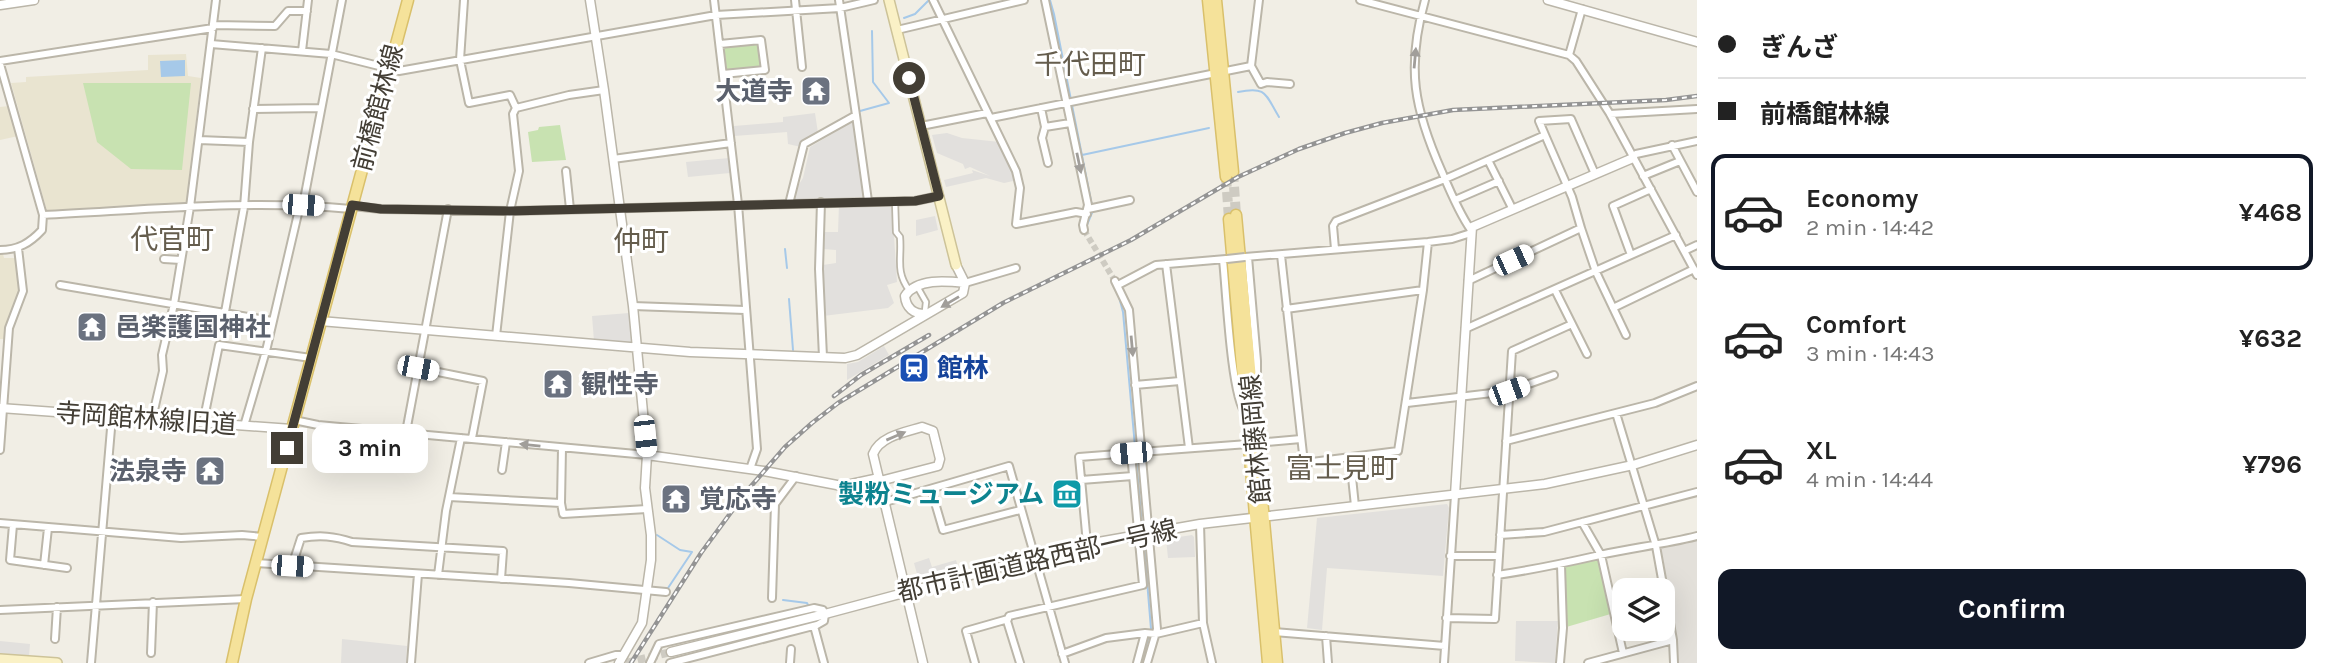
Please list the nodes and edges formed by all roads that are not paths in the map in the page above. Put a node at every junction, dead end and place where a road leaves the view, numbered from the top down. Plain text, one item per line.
1 (34, 0) edge
2 (216, 0) edge
3 (308, 0) edge
4 (342, 0) edge
5 (408, 0) edge
6 (464, 0) edge
7 (590, 0) edge
8 (714, 0) edge
9 (795, 0) edge
10 (874, 0) edge
11 (889, 0) edge
12 (933, 0) edge
13 (1024, 0) edge
14 (1045, 0) edge
15 (1208, 0) edge
16 (1216, 0) edge
17 (1259, 0) edge
18 (1360, 0) edge
19 (1425, 0) edge
20 (1548, 0) edge
21 (1561, 2) edge
22 (840, 4) edge
23 (0, 5) edge
24 (1582, 9) junction
25 (307, 10) junction
26 (795, 10) junction
27 (716, 15) junction
28 (1420, 17) junction
29 (942, 19) junction
30 (214, 26) junction
31 (897, 30) junction
32 (596, 35) junction
33 (1697, 42) edge
34 (211, 44) junction
35 (720, 44) junction
36 (262, 48) junction
37 (302, 51) junction
38 (331, 54) junction
39 (1569, 55) junction
40 (460, 60) junction
41 (0, 63) edge
42 (1251, 66) junction
43 (802, 67) dead end
44 (388, 68) junction
45 (1219, 73) junction
46 (723, 74) junction
47 (1290, 84) dead end
48 (604, 90) junction
49 (1069, 104) junction
50 (321, 108) junction
51 (516, 108) junction
52 (1041, 108) junction
53 (1697, 108) edge
54 (253, 109) junction
55 (1610, 114) junction
56 (856, 115) junction
57 (989, 116) junction
58 (1070, 123) junction
59 (921, 126) junction
60 (1045, 127) junction
61 (1545, 135) junction
62 (199, 141) junction
63 (1697, 141) edge
64 (249, 142) junction
65 (731, 143) junction
66 (1672, 145) junction
67 (1633, 158) junction
68 (613, 159) junction
69 (1488, 160) junction
70 (1680, 161) junction
71 (1048, 163) dead end
72 (566, 171) dead end
73 (1229, 174) tunnel mouth
74 (1595, 174) junction
75 (1643, 176) junction
76 (1445, 179) junction
77 (1499, 181) junction
78 (1695, 183) edge
79 (1567, 186) junction
80 (1651, 189) junction
81 (1697, 192) edge
82 (939, 196) junction
83 (1129, 200) dead end
84 (1455, 200) junction
85 (868, 201) junction
86 (895, 201) junction
87 (821, 202) junction
88 (737, 204) junction
89 (789, 204) junction
90 (301, 205) junction
91 (244, 206) junction
92 (190, 207) junction
93 (351, 207) junction
94 (619, 208) junction
95 (1513, 208) junction
96 (448, 209) junction
97 (570, 209) junction
98 (1090, 210) junction
99 (510, 211) junction
100 (43, 215) junction
101 (1233, 217) tunnel mouth
102 (1581, 228) junction
103 (1084, 230) dead end
104 (1471, 232) junction
105 (1676, 235) junction
106 (1428, 242) junction
107 (1697, 245) edge
108 (18, 248) junction
109 (1335, 249) junction
110 (0, 250) edge
111 (1684, 251) junction
112 (1281, 255) junction
113 (1631, 255) junction
114 (1247, 257) junction
115 (164, 259) dead end
116 (1225, 259) junction
117 (181, 260) junction
118 (1166, 264) junction
119 (956, 265) junction
120 (1016, 268) dead end
121 (1596, 272) junction
122 (1695, 272) edge
123 (944, 281) junction
124 (1468, 281) junction
125 (965, 283) junction
126 (60, 285) dead end
127 (918, 288) dead end
128 (909, 290) junction
129 (1423, 290) junction
130 (1555, 290) junction
131 (174, 304) junction
132 (633, 306) junction
133 (1613, 308) junction
134 (1286, 309) junction
135 (745, 310) junction
136 (911, 311) junction
137 (225, 312) junction
138 (925, 312) junction
139 (272, 321) junction
140 (320, 321) junction
141 (1572, 324) junction
142 (901, 329) junction
143 (1465, 329) junction
144 (425, 330) junction
145 (1626, 335) dead end
146 (496, 336) junction
147 (637, 347) junction
148 (266, 351) junction
149 (1587, 354) dead end
150 (750, 355) junction
151 (823, 357) junction
152 (311, 358) junction
153 (418, 368) junction
154 (1554, 375) dead end
155 (1180, 382) junction
156 (1135, 386) junction
157 (1697, 386) edge
158 (1509, 391) junction
159 (1462, 397) junction
160 (1407, 403) junction
161 (2, 408) edge
162 (1249, 412) junction
163 (1616, 413) junction
164 (112, 417) junction
165 (152, 419) junction
166 (202, 423) junction
167 (293, 424) junction
168 (244, 426) junction
169 (406, 432) junction
170 (461, 438) junction
171 (472, 439) junction
172 (1301, 439) junction
173 (1506, 440) junction
174 (506, 442) junction
175 (1252, 443) junction
176 (1697, 445) edge
177 (562, 448) junction
178 (1189, 448) junction
179 (0, 450) edge
180 (1141, 452) junction
181 (647, 455) junction
182 (1350, 458) junction
183 (1633, 465) junction
184 (750, 469) junction
185 (502, 470) dead end
186 (796, 476) junction
187 (1133, 476) junction
188 (880, 480) junction
189 (1081, 480) junction
190 (931, 489) junction
191 (1502, 490) junction
192 (1697, 492) edge
193 (1455, 495) junction
194 (449, 497) junction
195 (886, 502) junction
196 (561, 503) junction
197 (1355, 506) junction
198 (1645, 507) junction
199 (647, 509) junction
200 (1020, 510) junction
201 (1259, 517) junction
202 (1582, 522) junction
203 (0, 523) edge
204 (1200, 524) junction
205 (13, 525) junction
206 (48, 528) junction
207 (1149, 532) junction
208 (102, 533) junction
209 (1138, 534) junction
210 (1500, 536) junction
211 (1697, 536) edge
212 (263, 537) junction
213 (1087, 544) junction
214 (1656, 546) junction
215 (442, 547) junction
216 (1601, 555) junction
217 (1450, 556) junction
218 (1499, 556) junction
219 (1033, 558) junction
220 (256, 563) junction
221 (44, 565) junction
222 (1560, 565) junction
223 (292, 566) junction
224 (67, 568) dead end
225 (418, 574) junction
226 (439, 575) junction
227 (1497, 575) junction
228 (1661, 578) edge
229 (501, 579) junction
230 (647, 591) junction
231 (666, 592) dead end
232 (906, 592) junction
233 (246, 598) junction
234 (772, 598) dead end
235 (153, 603) junction
236 (96, 605) junction
237 (57, 607) junction
238 (1048, 607) junction
239 (0, 610) edge
240 (825, 614) junction
241 (1447, 618) junction
242 (1008, 619) junction
243 (1203, 623) junction
244 (814, 626) junction
245 (1273, 632) junction
246 (1146, 633) junction
247 (1156, 634) junction
248 (1326, 636) junction
249 (55, 639) dead end
250 (1668, 641) edge
251 (1672, 641) edge
252 (1445, 646) junction
253 (791, 649) dead end
254 (671, 652) tunnel mouth
255 (151, 653) dead end
256 (1062, 654) junction
257 (1622, 654) junction
258 (0, 659) edge
259 (622, 659) edge
260 (57, 663) edge
261 (91, 663) edge
262 (232, 663) edge
263 (411, 663) edge
264 (589, 663) edge
265 (650, 663) edge
266 (670, 663) tunnel mouth
267 (790, 663) edge
268 (824, 663) edge
269 (923, 663) edge
270 (975, 663) edge
271 (1020, 663) edge
272 (1065, 663) edge
273 (1137, 663) edge
274 (1147, 663) edge
275 (1212, 663) edge
276 (1269, 663) edge
277 (1277, 663) edge
278 (1328, 663) edge
279 (1444, 663) edge
280 (1560, 663) edge
281 (1588, 663) edge
282 (1623, 663) edge
283 (1674, 663) edge

1 - 23 street
2 - 30 street
3 - 25 street
4 - 38 street
5 - 44 main road, 前橋館林線
6 - 40 street
7 - 32 street
8 - 27 street
9 - 26 street
10 - 22 street
11 - 31 main road
12 - 29 street
13 - 29 street
14 - 49 street
15 - 45 main road
16 - 45 main road
17 - 42 street
18 - 28 street
19 - 28 street
20 - 21 street
21 - 24 street
22 - 26 street
22 - 56 street
24 - 33 street
24 - 39 street
25 - 30 street
25 - 37 street
26 - 27 street
26 - 43 street
27 - 32 street
27 - 35 street
28 - 39 street
76 -> 28 street
29 - 31 street
29 - 57 street
30 - 34 street
30 - 41 street
31 - 59 main road
32 - 40 street
32 - 48 street
34 - 36 street
34 - 62 street
35 - 46 street
35 - 46 street
36 - 37 street
36 - 54 street
37 - 38 street
38 - 44 street
38 - 50 street
39 - 55 street
40 - 44 street
40 - 51 street
41 - 100 street
42 - 45 street
42 - 47 street
44 - 93 main road, 前橋館林線
45 - 49 street
45 - 73 main road
46 - 65 street
48 - 51 street
48 - 68 street
49 - 52 street
49 - 58 street
50 - 54 street
50 - 90 street
51 - 99 street
52 - 57 street
52 - 60 street
53 - 55 street
54 - 64 street
55 - 67 street
56 - 85 street
56 - 89 street
57 - 59 street
57 - 98 street
58 - 60 street
58 -> 98 street
59 - 82 main road
60 - 71 street
61 - 69 street
61 - 74 street
61 - 79 street
62 - 64 street
62 - 92 street
63 - 66 street
64 - 91 street
65 - 68 street
65 - 88 street
66 - 67 street
66 - 70 street
67 - 74 street
67 - 75 street
68 - 94 street
69 - 76 street
69 - 77 street
70 - 75 street
70 - 78 street
72 - 97 street
74 - 79 street
75 - 80 street
76 - 84 street
76 - 109 street
77 - 84 street
77 - 95 street
78 - 81 street
79 - 95 street
79 - 102 street
80 - 105 street
80 - 113 street
82 - 86 street
82 - 119 main road
83 - 98 street
84 - 104 street
85 - 86 street
85 - 87 street
86 - 128 street
87 - 89 street
87 - 151 street
88 - 89 street
88 - 94 street
88 - 135 street
90 - 91 street
90 - 93 street
90 - 139 street
91 - 92 street
91 - 137 street
92 - 100 street
92 - 117 street
93 - 96 street
93 - 140 main road, 前橋館林線
94 - 97 street
94 - 132 street
95 - 104 street
96 - 99 street
96 - 144 street
97 - 99 street
98 - 103 street
99 - 146 street
100 - 108 street
101 - 162 main road, 館林藤岡線
102 - 121 street
102 - 124 street
104 - 106 street
104 - 124 street
105 - 111 street
105 - 113 street
106 - 109 street
106 - 129 street
107 - 111 street
108 - 110 street
108 - 161 street
109 - 112 street
111 - 122 street
112 - 114 street
112 - 134 street
113 - 121 street
114 - 116 street, bridge
114 - 162 street
115 - 117 street
116 - 118 street
116 - 162 street
117 - 131 street
118 - 155 street
118 -> 156 street
119 - 123 street
119 - 125 street
120 - 125 street
121 - 130 street
121 - 133 street
122 - 133 street
123 - 125 street
123 - 128 street
124 - 143 street
125 -> 138 street
126 - 131 street
127 - 138 street
128 - 136 street
129 - 134 street
129 - 160 street
130 - 141 street
130 - 143 street
131 - 137 street
131 - 165 street
132 - 135 street
132 - 147 street
133 - 145 street
134 - 172 street
135 - 150 street
136 - 138 street
136 - 142 street
137 - 139 street
138 - 142 street
139 - 148 street
140 - 144 street
140 - 152 main road, 前橋館林線
141 - 149 street
141 - 158 street
142 - 151 street
143 - 159 street
144 - 146 street
144 - 153 street
146 - 147 street
147 - 150 street
147 - 181 street
148 - 152 street
148 - 166 street
148 - 168 street
150 - 151 street
150 - 184 street
152 - 167 main road, 前橋館林線
153 - 169 street
153 - 171 street
154 - 158 street
155 - 156 street
155 - 178 street
156 - 180 street
157 - 163 street
158 - 159 street
158 - 173 street
159 - 160 street
159 - 193 street
160 - 182 street
161 - 164 street, 寺岡館林線旧道
161 - 179 street
162 - 175 main road, 館林藤岡線
163 - 173 street
163 - 183 street
164 - 165 street, 寺岡館林線旧道
164 - 208 street
165 - 166 street, 寺岡館林線旧道
166 - 168 street, 寺岡館林線旧道
167 - 168 street, 寺岡館林線旧道
167 - 169 street
167 - 212 main road, 前橋館林線
169 - 170 street
170 - 171 street
170 - 194 street
171 - 174 street
172 - 175 street
172 - 182 street
173 - 191 street
177 -> 174 street
174 - 185 street
175 - 178 street
175 - 201 main road, 館林藤岡線
176 - 183 street, 都市計画道路西部一号線
177 - 181 street
177 - 196 street
178 - 180 street
180 - 207 street
181 - 184 street
181 - 199 street
182 - 197 street
183 - 191 street, 都市計画道路西部一号線
183 - 198 street
184 - 186 street
186 - 188 street
186 - 234 street
187 - 189 street
187 - 189 street
187 - 209 street
188 -> 188 street
188 - 195 street
189 - 213 street
190 - 195 street
190 - 200 street
190 - 200 street
191 - 193 street, 都市計画道路西部一号線
191 - 210 street
192 - 198 street
193 - 197 street, 都市計画道路西部一号線
193 - 217 street
194 - 196 street
194 - 215 street
195 - 232 street
196 - 199 street
197 - 201 street, 都市計画道路西部一号線
198 - 202 street
198 - 214 street
199 - 230 street
200 - 219 street
201 - 204 street, 都市計画道路西部一号線
201 - 245 main road, 館林藤岡線
201 - 276 main road, 館林藤岡線
202 - 210 street
202 - 216 street
203 - 205 street
204 - 207 street, 都市計画道路西部一号線
204 - 243 street
205 - 206 street
205 - 221 street
206 - 208 street
206 - 221 street
207 - 209 street, 都市計画道路西部一号線
207 - 247 street
208 - 212 street
208 - 236 street
209 - 213 street, 都市計画道路西部一号線
209 - 238 street
210 - 218 street
211 - 214 street
212 - 220 main road, 前橋館林線
213 - 219 street, 都市計画道路西部一号線
214 - 216 street
214 - 228 street
215 - 223 street
215 - 226 street
215 - 229 street
216 - 222 street
216 - 257 street
217 - 218 street
217 - 241 street
218 - 227 street
219 - 232 street, 都市計画道路西部一号線
219 - 238 street
220 - 223 street
220 - 233 main road, 前橋館林線
221 - 224 street
222 - 227 street
222 - 280 street
223 - 225 street
225 - 226 street
225 - 263 street
226 - 229 street
227 - 241 street
229 - 230 street
230 - 231 street
230 - 259 street
232 - 240 street, 都市計画道路西部一号線
232 - 269 street
233 - 235 street
233 - 262 main road, 前橋館林線
235 - 236 street
235 - 255 street
236 - 237 street
236 - 261 street
237 - 239 street
237 - 249 street
238 - 242 street
238 - 256 street
240 - 244 street
240 - 254 street, 都市計画道路西部一号線
240 - 265 street
241 - 252 street
242 - 270 street
242 - 271 street
243 - 247 street
243 - 275 street
244 - 266 street
244 - 268 street
245 - 248 street
245 - 277 main road, 館林藤岡線
246 - 247 street
246 - 256 street
246 - 273 street
247 - 274 street
248 - 252 street
248 - 278 street
250 - 257 street
251 - 283 street
252 - 279 street
253 - 267 street
256 - 272 street
257 - 281 street
257 - 282 street
258 - 260 main road
259 - 264 street

